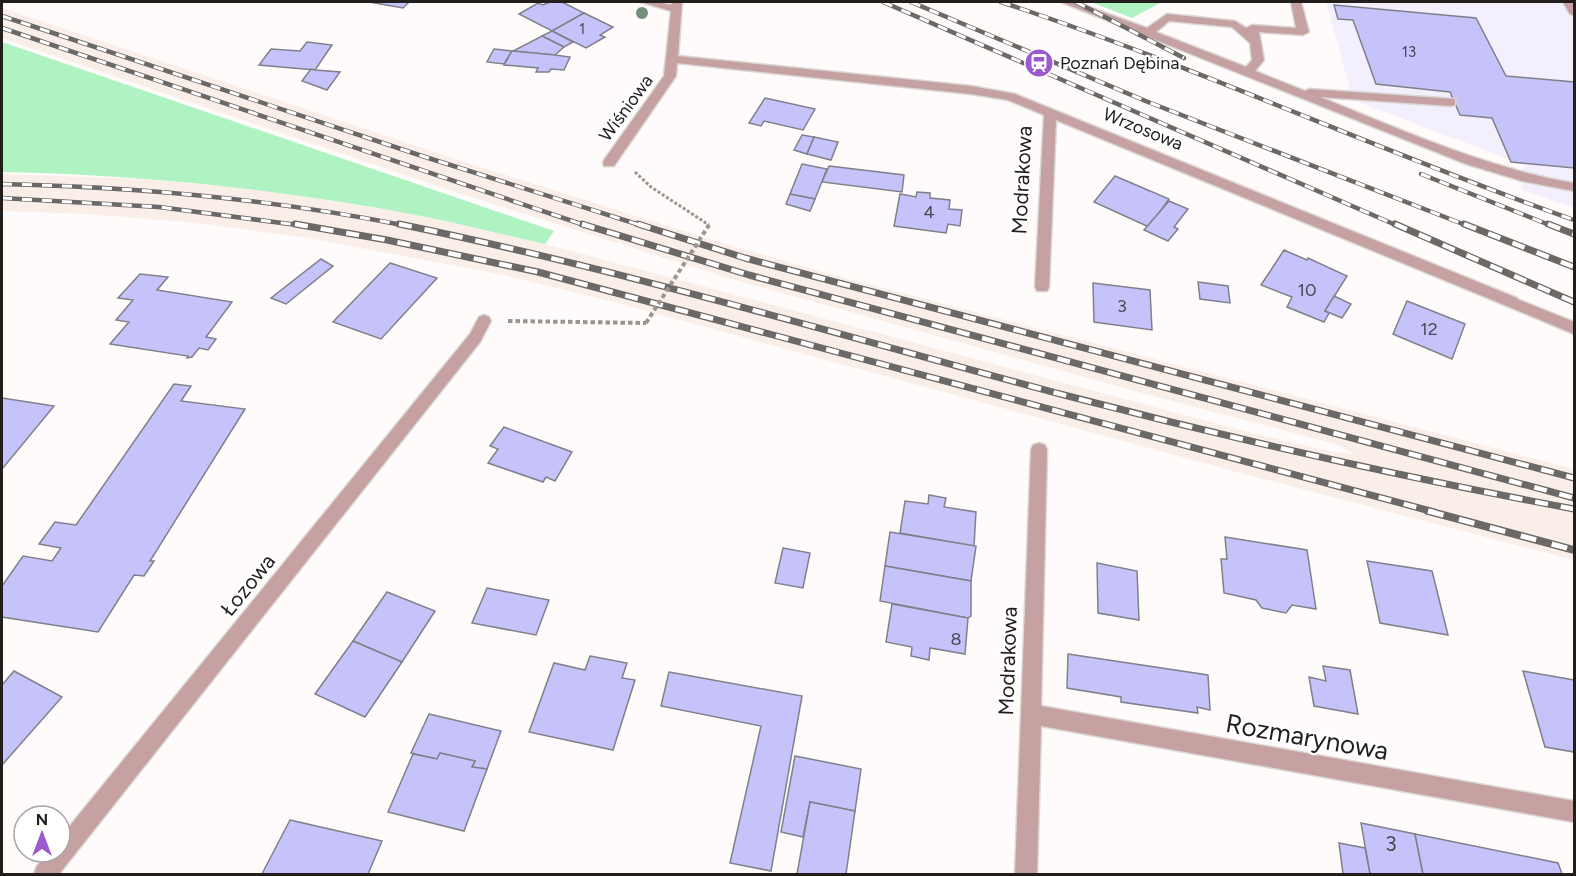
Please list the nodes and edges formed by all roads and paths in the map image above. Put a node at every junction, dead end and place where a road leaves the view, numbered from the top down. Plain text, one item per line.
1 (646, 2) edge
2 (1066, 2) edge
3 (1296, 2) edge
4 (1568, 2) edge
5 (676, 5) edge
6 (1575, 12) edge
7 (1234, 24) junction
8 (1252, 28) junction
9 (1149, 32) junction
10 (1256, 42) junction
11 (673, 59) junction
12 (1248, 73) junction
13 (1297, 92) junction
14 (1451, 102) dead end
15 (1050, 112) junction
16 (609, 163) dead end
17 (651, 187) dead end
18 (1575, 187) edge
19 (1042, 287) dead end
20 (484, 321) joint
21 (1575, 328) edge
22 (1039, 450) dead end
23 (1030, 714) junction
24 (1575, 812) edge
25 (45, 874) edge
26 (1026, 874) edge

1 - 5 street
2 - 9 street
3 - 8 street
4 - 6 street
5 - 11 street, Wiśniowa
7 - 8 street
7 - 9 street
7 - 10 street
8 - 10 street
9 - 12 street
10 - 12 street
11 - 15 street, Wrzosowa
11 - 16 street, Wiśniowa
12 - 13 street
13 - 14 street
13 - 18 street
15 - 19 street, Modrakowa
15 - 21 street, Wrzosowa
17 - 20 path, bridge
20 - 25 street, Łozowa
22 - 23 street, Modrakowa
23 - 24 street, Rozmarynowa
23 - 26 street, Modrakowa

